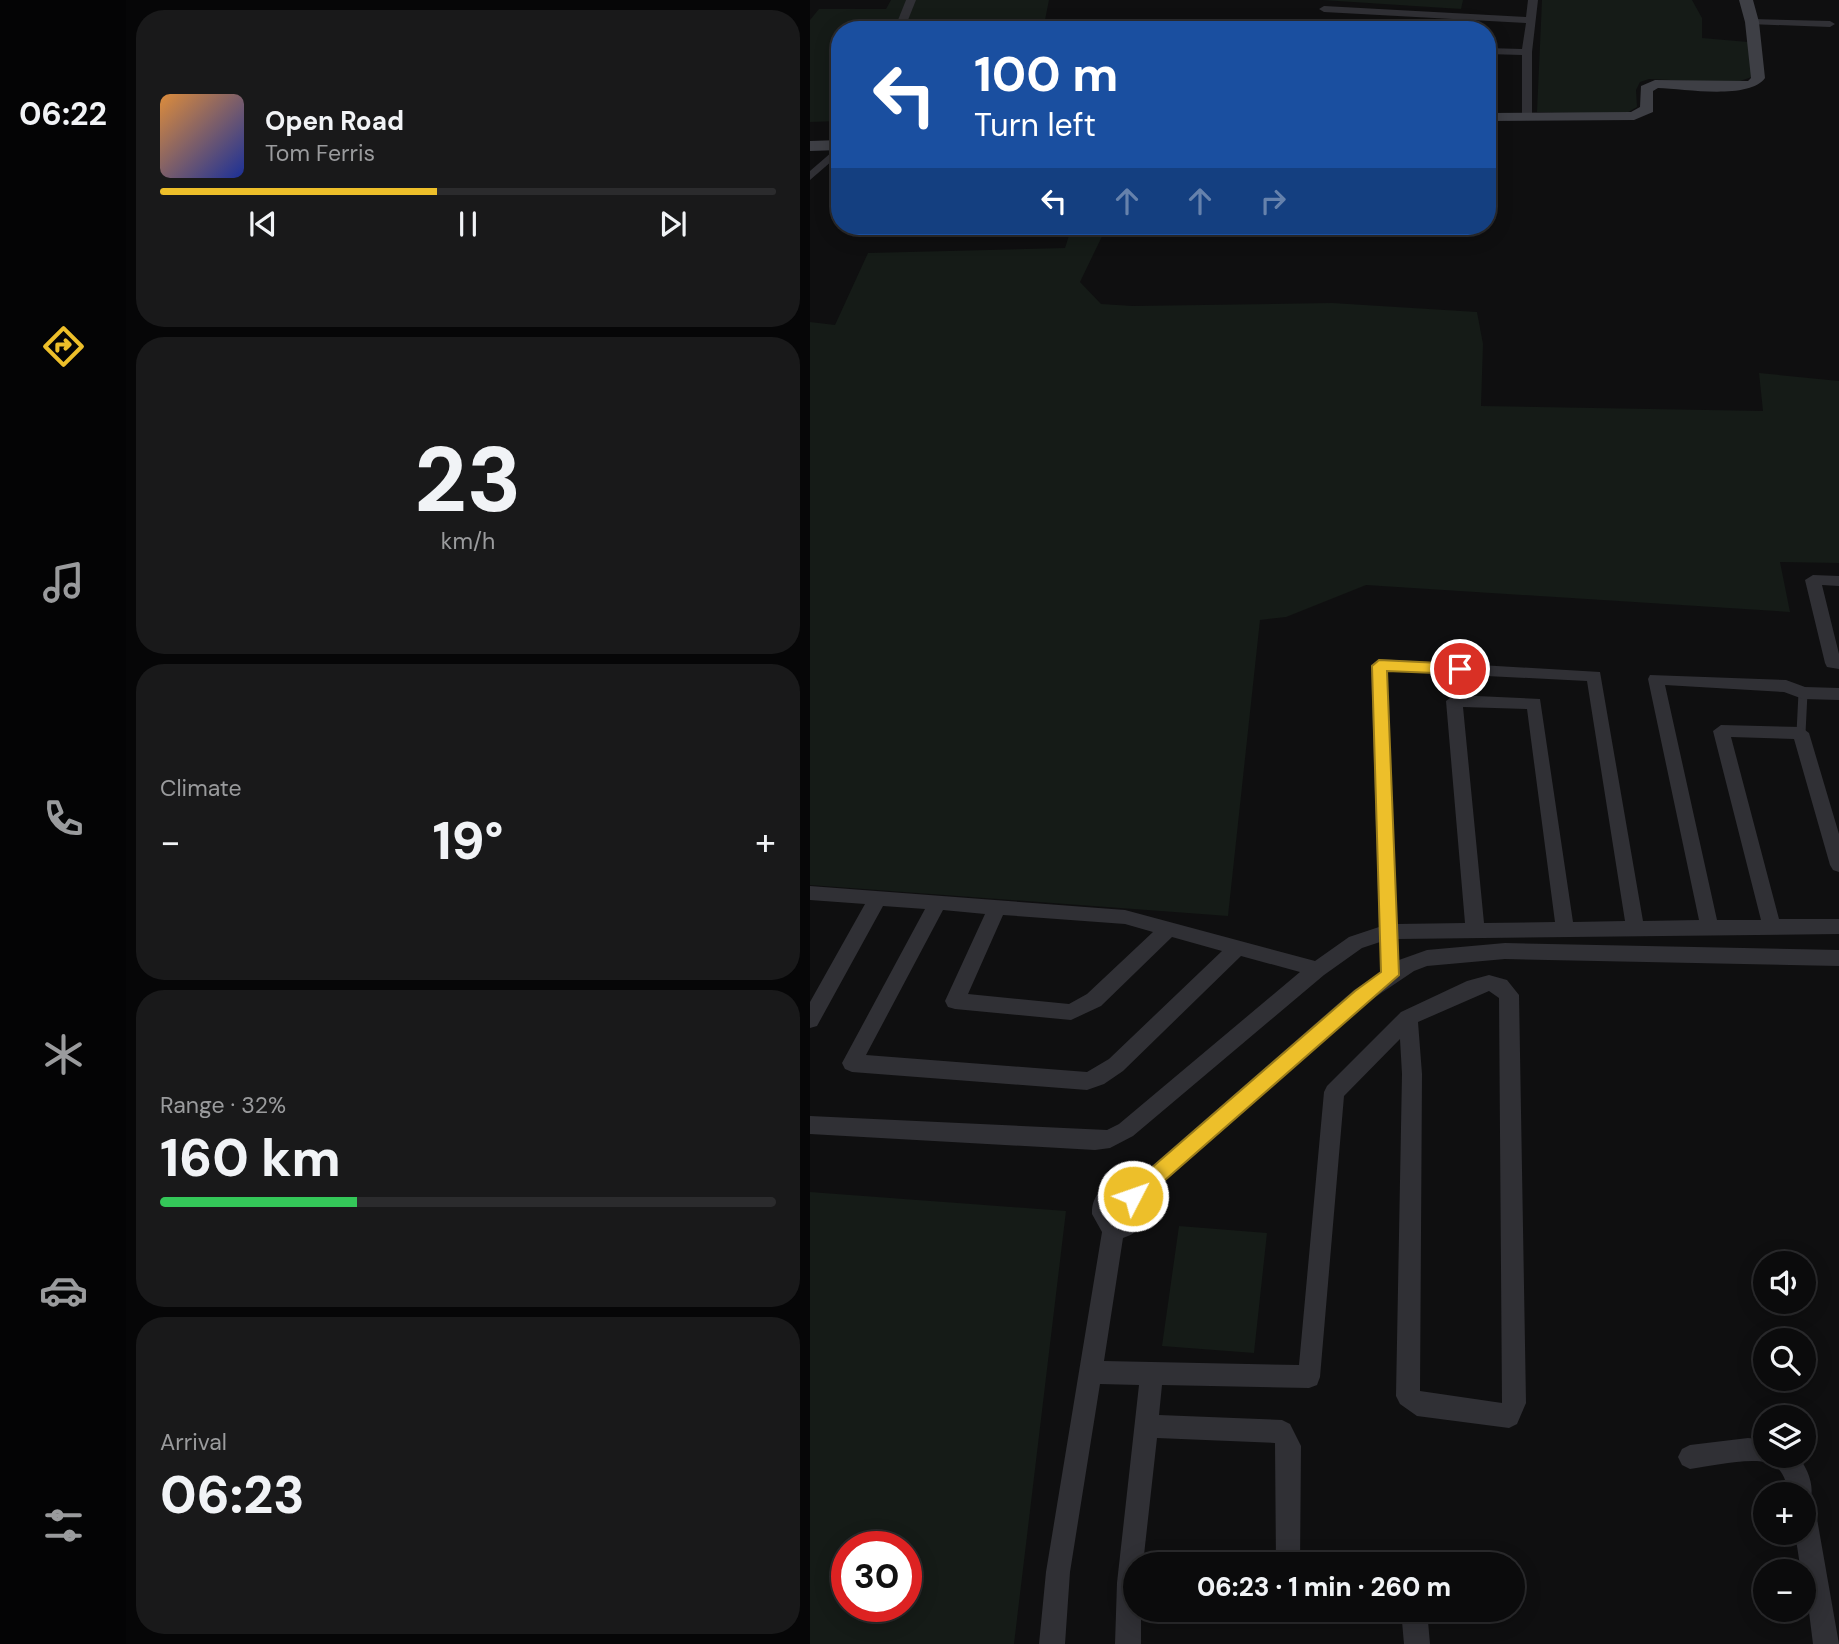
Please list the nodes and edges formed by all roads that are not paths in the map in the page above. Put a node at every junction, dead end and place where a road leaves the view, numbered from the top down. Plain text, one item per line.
1 (911, 0) edge
2 (1533, 0) edge
3 (1746, 0) edge
4 (1324, 9) dead end
5 (1530, 20) junction
6 (903, 21) edge
7 (1752, 22) junction
8 (1830, 24) dead end
9 (1496, 51) edge
10 (1527, 52) junction
11 (1527, 114) junction
12 (1496, 116) edge
13 (810, 146) edge
14 (831, 147) edge
15 (831, 156) edge
16 (810, 177) edge
17 (1839, 581) edge
18 (1839, 663) edge
19 (1803, 693) junction
20 (1839, 694) edge
21 (1801, 733) junction
22 (1839, 865) edge
23 (810, 893) edge
24 (879, 897) junction
25 (939, 901) junction
26 (998, 906) junction
27 (1709, 926) junction
28 (1839, 926) edge
29 (1635, 927) junction
30 (1772, 927) junction
31 (1565, 928) junction
32 (1169, 929) junction
33 (1476, 930) junction
34 (1388, 932) junction
35 (1237, 948) junction
36 (1839, 958) edge
37 (1317, 970) junction
38 (1390, 975) junction
39 (1408, 1018) junction
40 (810, 1020) edge
41 (810, 1125) edge
42 (1089, 1372) junction
43 (1152, 1372) junction
44 (1146, 1426) junction
45 (1753, 1451) edge
46 (1690, 1457) dead end
47 (1809, 1545) edge
48 (1135, 1552) edge
49 (1288, 1552) edge
50 (1130, 1622) edge
51 (1415, 1622) edge
52 (1053, 1644) edge
53 (1128, 1644) edge
54 (1417, 1644) edge
55 (1826, 1644) edge

1 - 6 street
2 - 5 street
3 - 7 street
4 - 5 street
5 - 10 street
7 - 8 street
7 - 11 street
9 - 10 street
10 - 11 street
11 - 12 street
13 - 14 street
15 - 16 street
17 - 18 street
19 - 20 street
19 - 21 lane
19 - 27 street
21 - 22 street
21 - 30 street
23 - 24 street
24 - 25 street
24 - 40 street
25 - 26 street
25 - 35 street
26 - 32 street
26 - 32 street
27 - 29 street
27 - 30 street
28 - 30 street
29 - 31 street
29 - 34 street
31 - 33 street
31 - 33 street
32 - 35 street
33 - 34 street
34 - 37 street
34 - 38 street
35 - 37 street
36 - 38 street
37 - 41 street
38 - 42 street
39 - 39 street
39 - 43 street
42 - 43 street
42 - 52 street
43 - 44 street
44 - 48 street
44 - 49 street
45 - 46 street
47 - 55 street
50 - 53 street
51 - 54 street

